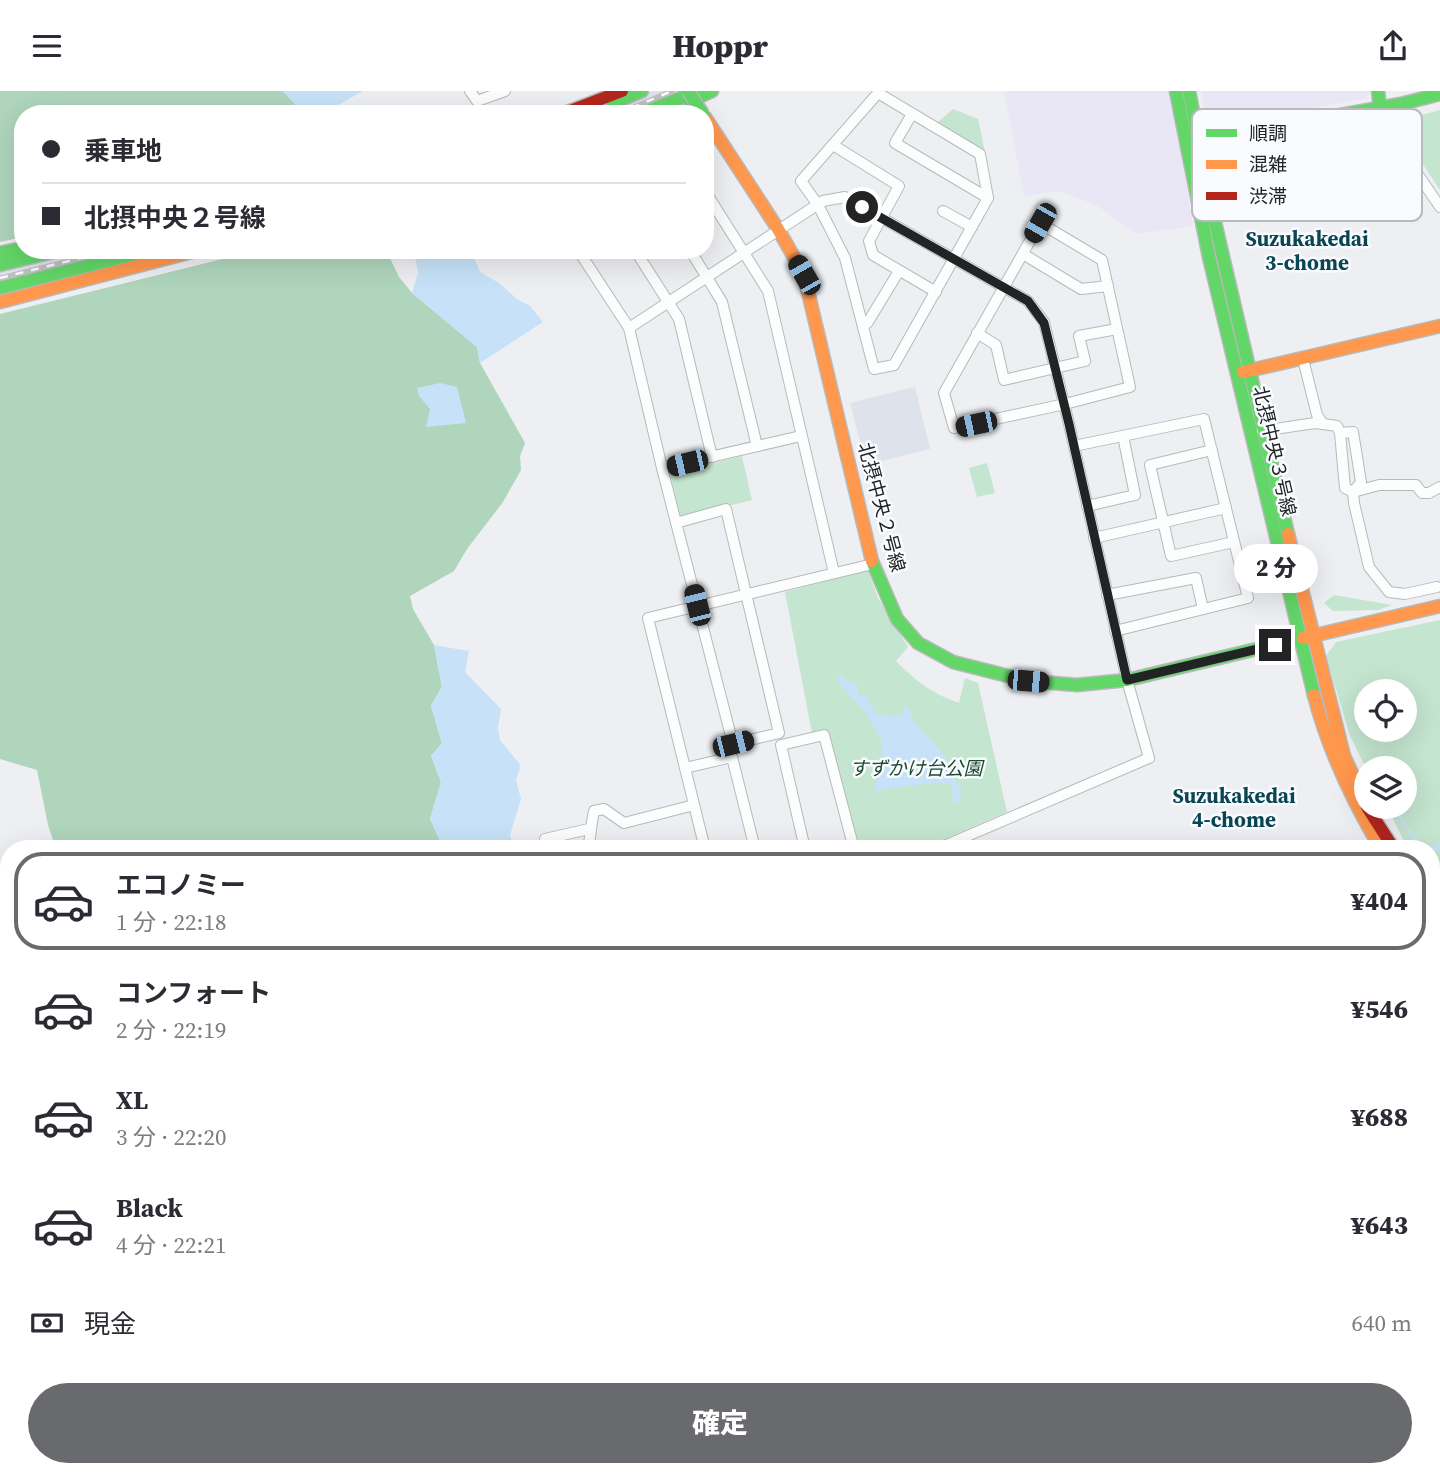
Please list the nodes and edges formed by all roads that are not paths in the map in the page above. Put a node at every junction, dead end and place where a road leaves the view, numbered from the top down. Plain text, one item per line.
1 (471, 91) edge
2 (505, 91) edge
3 (622, 91) edge
4 (642, 91) edge
5 (698, 91) edge
6 (712, 91) edge
7 (1176, 91) edge
8 (1189, 91) edge
9 (1378, 91) edge
10 (1440, 94) edge
11 (585, 105) edge
12 (609, 105) edge
13 (663, 105) edge
14 (681, 105) edge
15 (1380, 108) junction
16 (1375, 109) edge
17 (912, 114) junction
18 (714, 131) edge
19 (1192, 142) edge
20 (1188, 143) junction
21 (833, 145) junction
22 (1192, 154) edge
23 (1422, 180) edge
24 (988, 198) junction
25 (714, 205) edge
26 (818, 205) junction
27 (1440, 207) edge
28 (943, 211) dead end
29 (881, 218) junction
30 (1214, 221) edge
31 (972, 227) junction
32 (778, 229) junction
33 (745, 252) junction
34 (1023, 254) junction
35 (24, 259) edge
36 (115, 259) edge
37 (165, 259) edge
38 (584, 259) edge
39 (641, 259) edge
40 (696, 259) edge
41 (955, 259) junction
42 (0, 265) edge
43 (899, 271) junction
44 (707, 277) junction
45 (1108, 286) junction
46 (1003, 287) junction
47 (0, 288) edge
48 (936, 292) junction
49 (0, 302) edge
50 (669, 302) junction
51 (863, 326) junction
52 (1440, 326) edge
53 (629, 328) junction
54 (1117, 329) junction
55 (977, 333) junction
56 (1303, 359) junction
57 (1055, 369) junction
58 (1243, 372) junction
59 (1065, 404) junction
60 (1323, 424) junction
61 (1262, 431) junction
62 (1340, 433) junction
63 (801, 436) junction
64 (1122, 436) junction
65 (757, 446) junction
66 (1074, 446) junction
67 (1212, 450) junction
68 (712, 457) junction
69 (662, 468) junction
70 (1440, 487) edge
71 (1353, 492) junction
72 (1087, 506) junction
73 (1226, 508) junction
74 (676, 523) junction
75 (1162, 523) junction
76 (1094, 538) junction
77 (1234, 542) junction
78 (873, 563) junction
79 (834, 573) junction
80 (1437, 587) dead end
81 (747, 594) junction
82 (1107, 595) junction
83 (697, 605) junction
84 (1440, 606) edge
85 (1203, 609) junction
86 (1115, 631) junction
87 (1306, 637) junction
88 (1127, 680) junction
89 (685, 768) junction
90 (1354, 778) edge
91 (694, 805) junction
92 (1375, 819) edge
93 (589, 829) junction
94 (545, 840) edge
95 (589, 840) edge
96 (703, 840) edge
97 (753, 840) edge
98 (803, 840) edge
99 (852, 840) edge
100 (958, 840) edge
101 (1376, 840) edge
102 (1388, 840) edge

1 - 2 street
3 - 11 street
4 - 12 street
5 - 13 street
6 - 14 street
7 - 20 street, 北摂中央３号線
8 - 20 street, 北摂中央３号線
9 - 15 street
10 - 15 street
15 - 16 street
17 - 21 street
17 - 24 street
17 - 24 street
18 - 32 street, 北摂中央２号線
19 - 20 street
20 - 22 street, 北摂中央３号線
21 - 26 street
21 - 29 street
23 - 27 street
24 - 31 street
25 - 33 street
26 - 29 street
26 - 32 street
26 - 51 street
28 - 31 street
29 - 41 street
29 - 43 street
30 - 58 street, 北摂中央３号線
31 - 41 street
32 - 33 street
32 - 78 street, 北摂中央２号線
33 - 44 street
33 - 63 street
34 - 45 street
34 - 45 street
34 - 46 street
35 - 42 street
36 - 47 street
37 - 49 street
38 - 53 street
39 - 50 street
40 - 44 street
41 - 46 street
41 - 48 street
43 - 48 street
43 - 51 street
44 - 50 street
44 - 65 street
45 - 54 street
46 - 55 street
46 - 57 street
48 - 51 street
50 - 53 street
50 - 68 street
52 - 56 street
53 - 69 street
54 - 57 street
54 - 59 street
55 - 57 street
55 - 59 street
56 - 58 street
56 - 60 street
57 - 59 street
58 - 61 street, 北摂中央３号線
58 - 87 street, 北摂中央３号線
59 - 66 street
60 - 61 street
60 - 62 street
61 - 87 street, 北摂中央３号線
62 - 71 street
62 - 71 street
63 - 65 street
63 - 79 street
64 - 66 street
64 - 67 street
64 - 72 street
65 - 68 street
66 - 72 street
67 - 73 street
67 - 75 street
68 - 69 street
69 - 74 street
70 - 71 street
71 - 80 street
72 - 76 street
73 - 75 street
73 - 77 street
74 - 81 street
74 - 83 street
75 - 76 street
75 - 77 street
76 - 82 street
77 - 85 street
78 - 79 street
78 - 88 street, 北摂中央２号線
79 - 81 street
81 - 83 street
81 - 83 street
82 - 85 street
82 - 86 street
83 - 89 street
84 - 87 street, 北摂中央２号線
85 - 86 street
86 - 88 street
87 - 88 street, 北摂中央２号線
87 - 90 street, 北摂中央３号線
87 - 101 street, 北摂中央３号線
88 - 100 street
89 - 91 street
89 - 97 street
91 - 93 street
91 - 96 street
92 - 102 street, 北摂中央３号線
93 - 94 street
93 - 95 street
98 - 99 street

